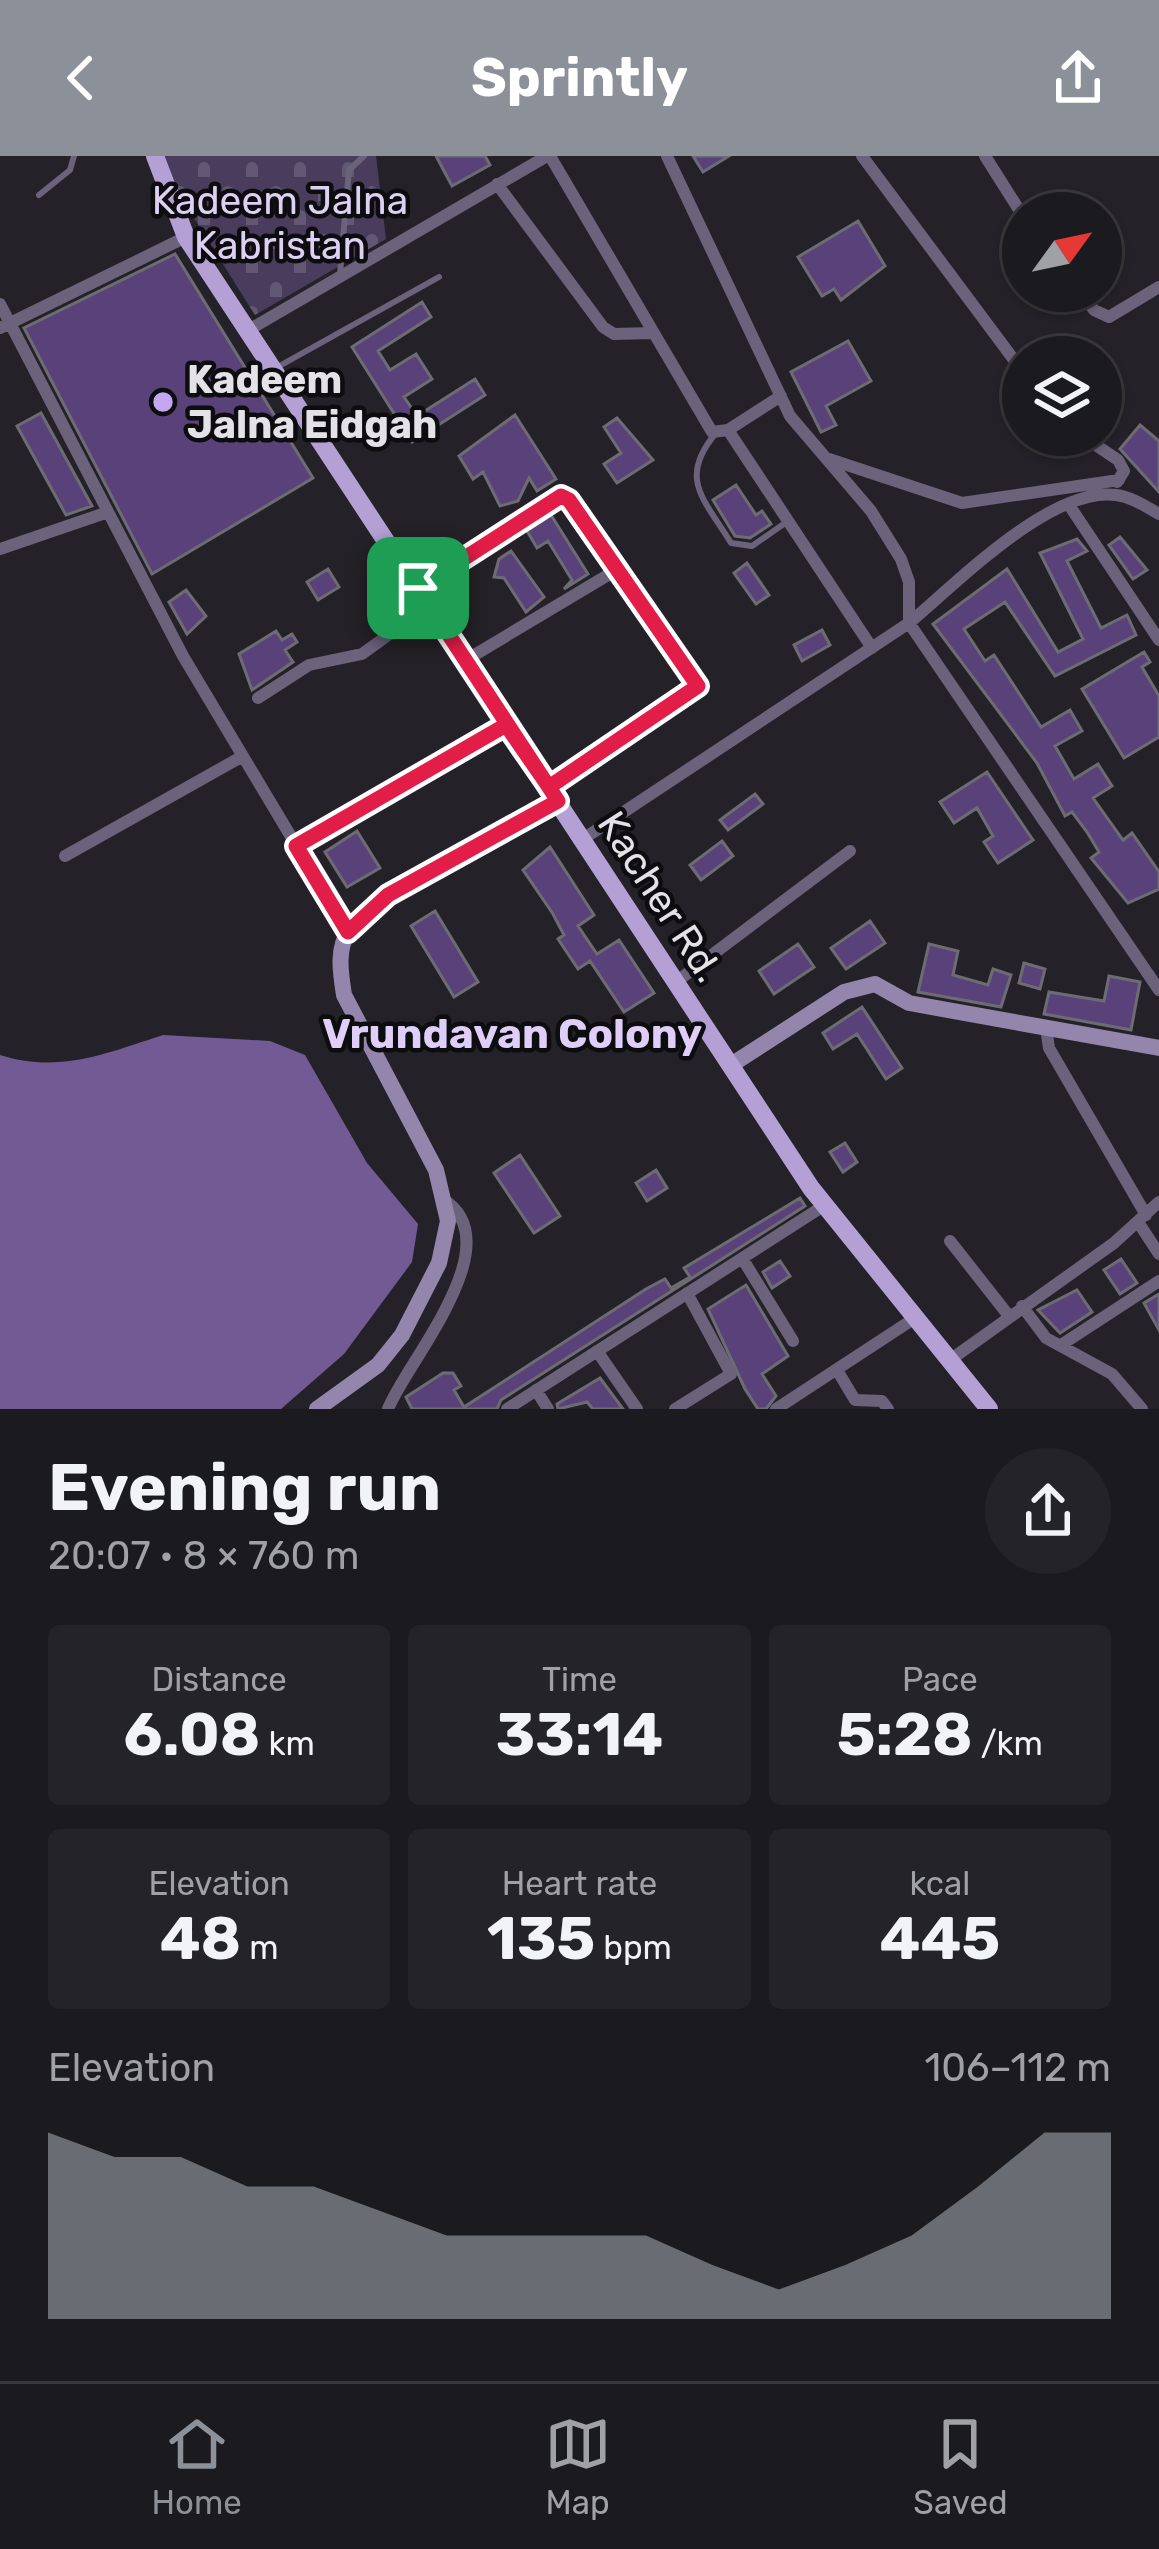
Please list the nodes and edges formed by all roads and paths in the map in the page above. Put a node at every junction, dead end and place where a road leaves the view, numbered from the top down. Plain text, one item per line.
1 (74, 156) edge
2 (155, 156) edge
3 (364, 156) edge
4 (548, 156) edge
5 (667, 156) edge
6 (862, 156) edge
7 (985, 156) edge
8 (497, 184) junction
9 (1008, 192) edge
10 (39, 195) dead end
11 (186, 237) junction
12 (340, 274) junction
13 (439, 277) dead end
14 (1159, 287) edge
15 (0, 304) edge
16 (1122, 309) edge
17 (5, 326) edge
18 (247, 332) junction
19 (653, 333) junction
20 (1002, 345) edge
21 (272, 370) junction
22 (781, 396) junction
23 (722, 432) junction
24 (1112, 456) edge
25 (826, 458) junction
26 (1119, 480) junction
27 (1111, 494) junction
28 (1069, 505) junction
29 (109, 512) junction
30 (1158, 512) edge
31 (788, 521) junction
32 (0, 549) edge
33 (618, 569) junction
34 (424, 596) junction
35 (909, 623) junction
36 (1159, 640) edge
37 (872, 648) junction
38 (466, 660) junction
39 (258, 698) dead end
40 (506, 725) junction
41 (242, 756) junction
42 (554, 794) junction
43 (583, 839) junction
44 (296, 846) junction
45 (850, 851) dead end
46 (65, 856) dead end
47 (348, 932) junction
48 (676, 982) junction
49 (1159, 990) edge
50 (1046, 1028) junction
51 (1159, 1048) edge
52 (731, 1065) junction
53 (443, 1199) junction
54 (1159, 1202) edge
55 (825, 1205) junction
56 (1142, 1219) junction
57 (950, 1241) dead end
58 (1159, 1254) edge
59 (742, 1258) junction
60 (1159, 1281) edge
61 (687, 1293) junction
62 (1022, 1306) junction
63 (1009, 1316) junction
64 (914, 1318) junction
65 (793, 1341) dead end
66 (1061, 1346) junction
67 (597, 1351) junction
68 (950, 1360) junction
69 (838, 1370) junction
70 (536, 1390) junction
71 (317, 1409) edge
72 (388, 1409) edge
73 (507, 1409) edge
74 (548, 1409) edge
75 (637, 1409) edge
76 (675, 1409) edge
77 (776, 1409) edge
78 (888, 1409) edge
79 (989, 1409) edge
80 (1142, 1409) edge

1 - 10 lane
2 - 11 main road, Kacher Rd.
3 - 12 lane
4 - 8 street
4 - 19 street
5 - 22 street
6 - 20 street
7 - 9 street
8 - 12 street
8 - 19 street
11 - 17 street
11 - 18 main road, Kacher Rd.
12 - 18 street
13 - 21 lane
14 - 16 street
15 - 17 street
17 - 29 street
18 - 21 main road, Kacher Rd.
19 - 23 street
21 - 34 main road, Kacher Rd.
22 - 23 street
22 - 25 street
23 - 31 street
23 - 31 lane
24 - 26 street
25 - 26 street
25 - 35 street
26 - 27 street
27 - 28 street
27 - 30 street
28 - 35 street
28 - 36 street
29 - 32 street
29 - 41 street
31 - 37 street
33 - 34 street
33 - 38 street
33 - 42 street
34 - 38 main road, Kacher Rd.
34 - 39 street
35 - 37 street
35 - 49 street
37 - 43 street
38 - 40 main road, Kacher Rd.
40 - 42 main road, Kacher Rd.
40 - 44 street
41 - 44 street
41 - 46 street
42 - 43 main road, Kacher Rd.
42 - 47 street
43 - 48 main road, Kacher Rd.
44 - 47 street
45 - 48 street
47 - 53 street
48 - 52 main road, Kacher Rd.
50 - 51 street
50 - 52 street
50 - 56 street
52 - 55 main road, Kacher Rd.
53 - 71 street
53 - 72 street
54 - 56 street
55 - 59 street
55 - 64 main road, Kacher Rd.
56 - 58 street
56 - 62 street
57 - 63 street
59 - 61 street
59 - 65 street
60 - 66 street
61 - 67 street
61 - 76 street
62 - 63 street
62 - 66 street
63 - 68 street
64 - 68 main road, Kacher Rd.
64 - 69 street
66 - 80 street
67 - 70 street
67 - 75 street
68 - 79 main road, Kacher Rd.
69 - 77 street
69 - 78 street
70 - 73 street
70 - 74 street

